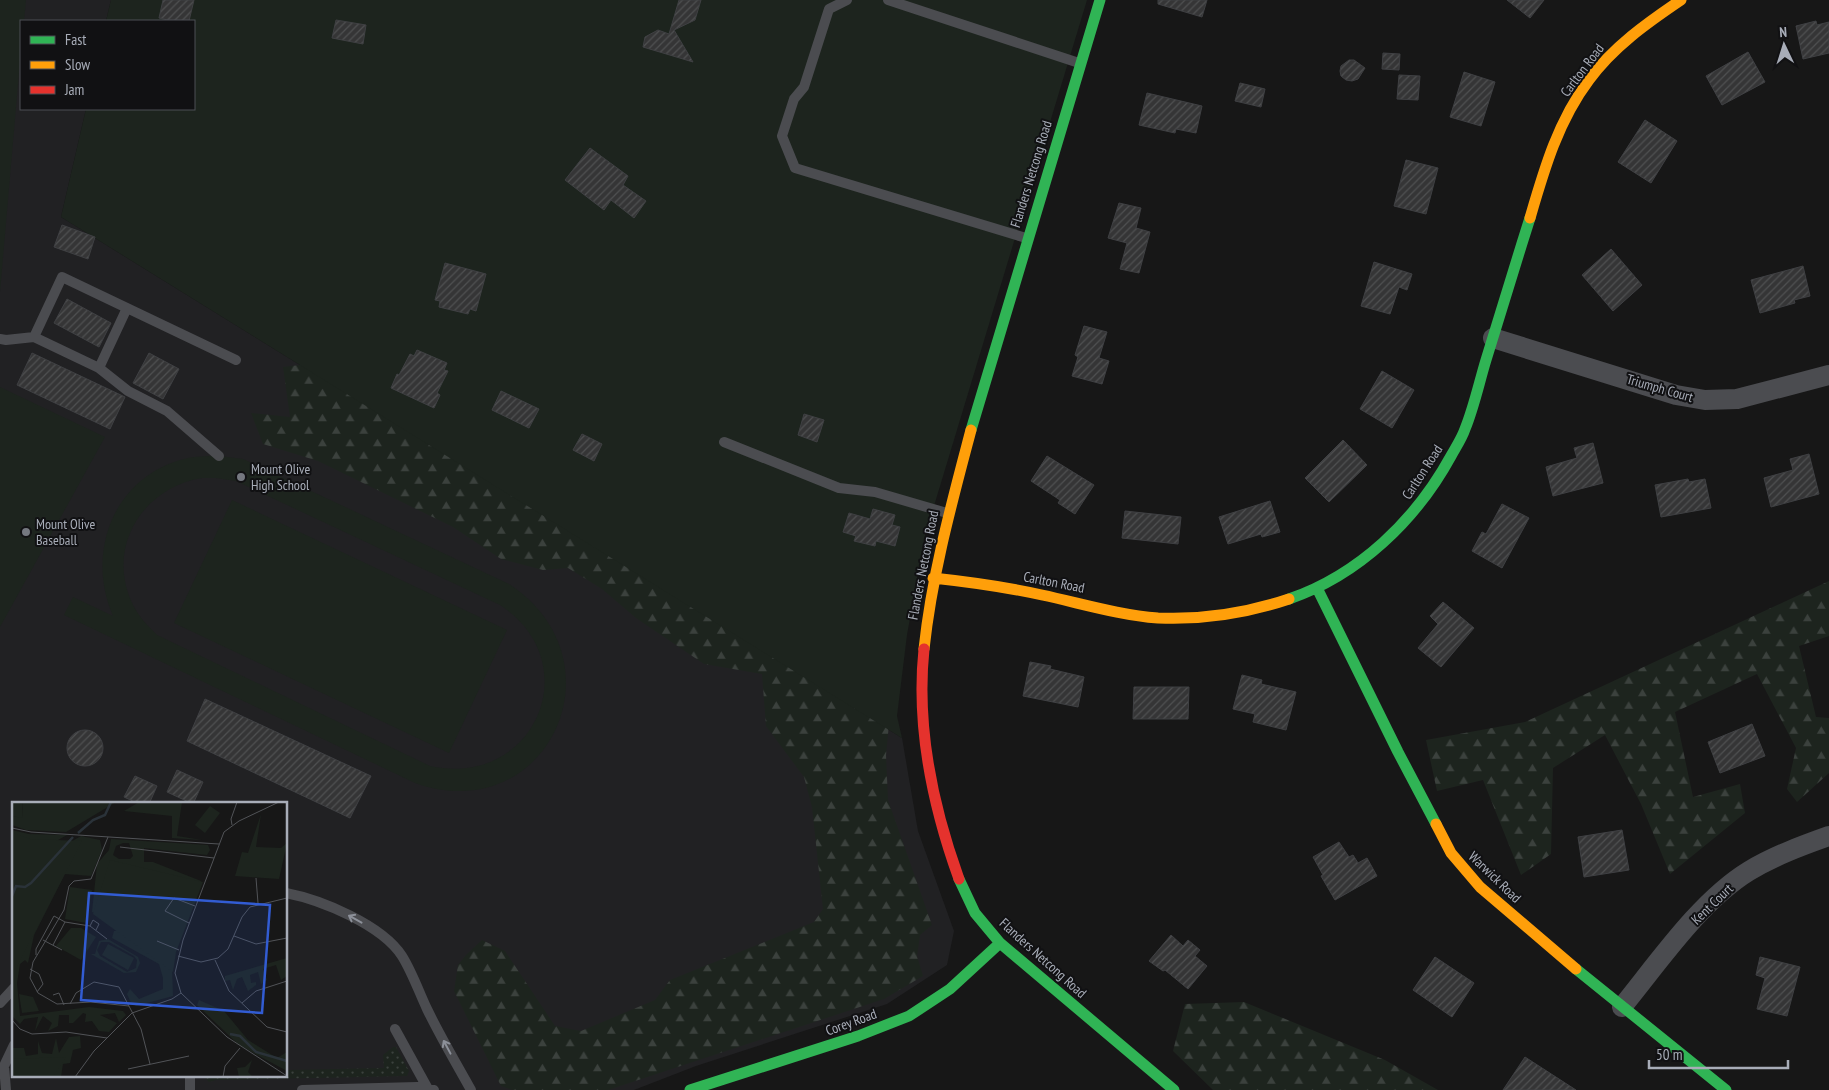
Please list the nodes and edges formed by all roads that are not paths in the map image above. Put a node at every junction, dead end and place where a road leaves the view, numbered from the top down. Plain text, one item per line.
1 (847, 0) edge
2 (888, 0) edge
3 (1100, 0) edge
4 (1681, 0) edge
5 (1080, 64) junction
6 (1027, 239) junction
7 (127, 308) junction
8 (34, 337) junction
9 (0, 338) edge
10 (1494, 338) junction
11 (236, 360) dead end
12 (99, 368) junction
13 (1829, 375) edge
14 (724, 442) dead end
15 (219, 456) dead end
16 (948, 513) junction
17 (933, 578) junction
18 (1318, 588) junction
19 (1829, 836) edge
20 (288, 894) edge
21 (1000, 943) junction
22 (12, 990) edge
23 (0, 1003) edge
24 (1622, 1007) junction
25 (395, 1029) dead end
26 (12, 1049) edge
27 (431, 1089) edge
28 (6, 1090) edge
29 (302, 1090) edge
30 (471, 1090) edge
31 (690, 1090) edge
32 (1174, 1090) edge
33 (1726, 1090) edge

1 - 6 lane
2 - 5 lane
3 - 5 street, Flanders Netcong Road
4 - 10 street, Carlton Road
5 - 6 street, Flanders Netcong Road
6 - 16 street, Flanders Netcong Road
7 - 8 lane
7 - 11 lane
7 - 12 lane
8 - 9 lane
8 - 12 lane
10 - 13 street, Triumph Court
10 - 18 street, Carlton Road
12 - 15 lane
14 - 16 lane
16 - 17 street, Flanders Netcong Road
17 - 18 street, Carlton Road
17 - 21 street, Flanders Netcong Road
18 - 24 street, Warwick Road
19 - 24 street, Kent Court
30 -> 20 lane
21 - 31 street, Corey Road
21 - 32 street, Flanders Netcong Road
22 - 23 lane
24 - 33 street, Warwick Road
25 - 27 lane
26 - 28 lane
27 - 29 lane

